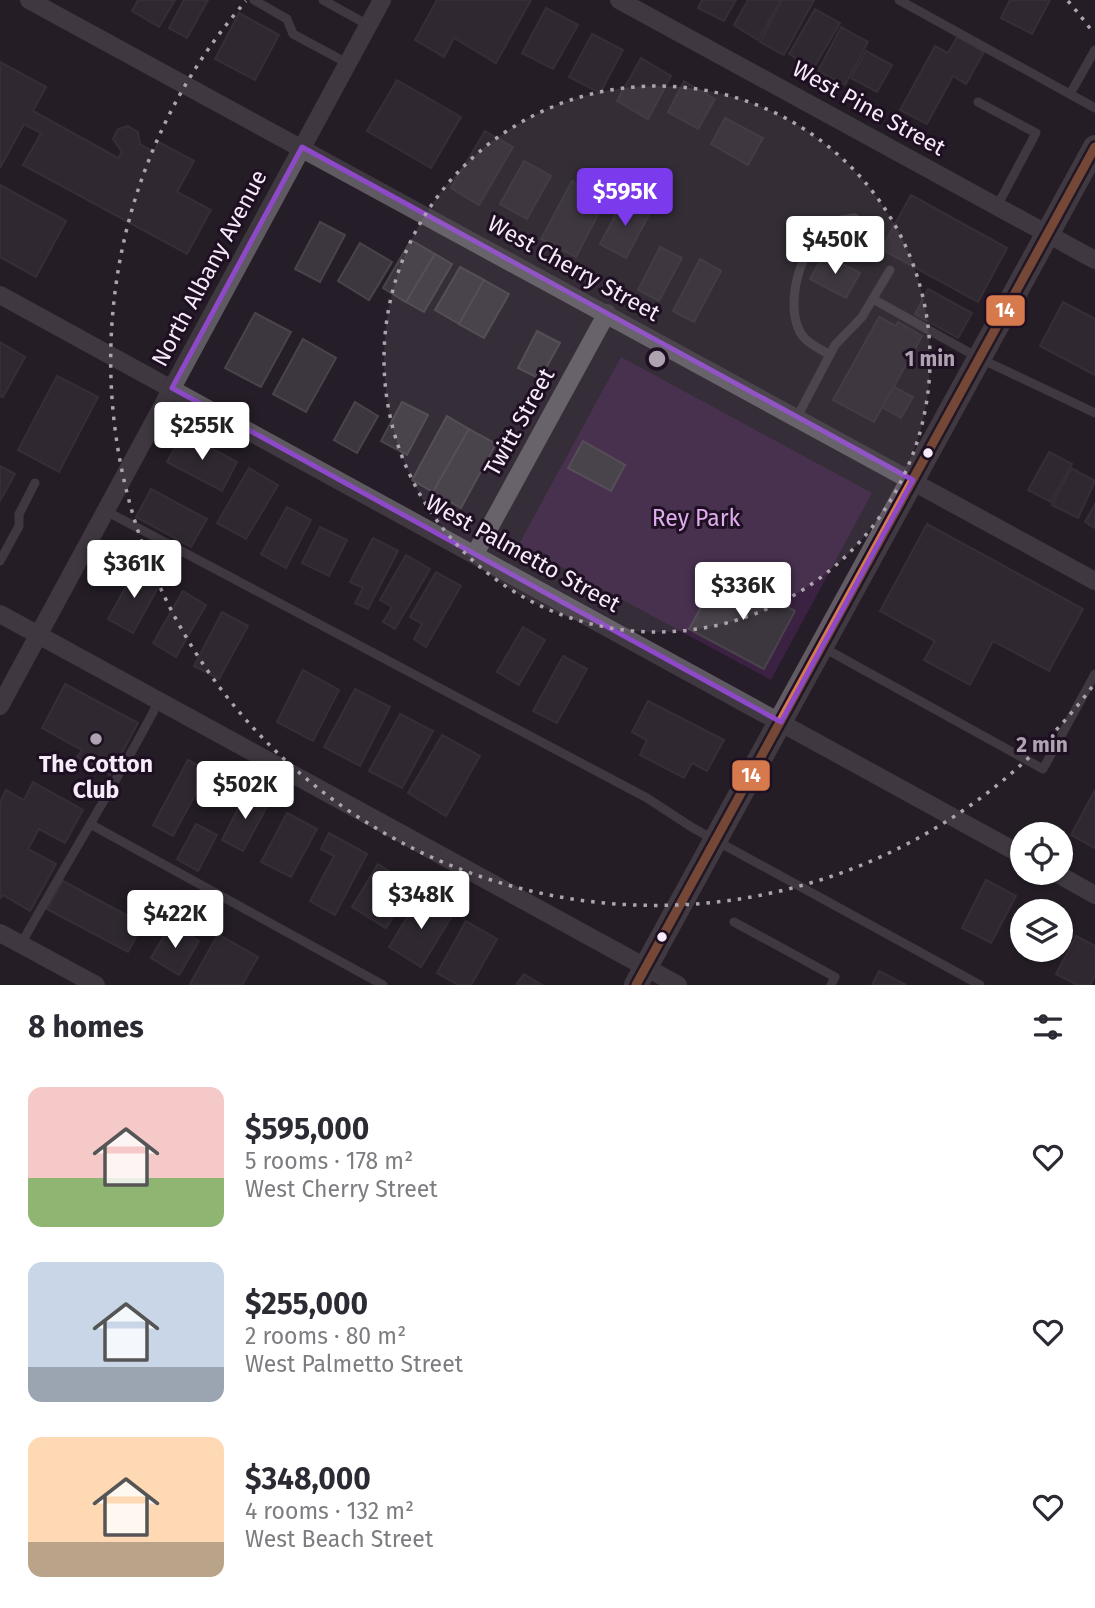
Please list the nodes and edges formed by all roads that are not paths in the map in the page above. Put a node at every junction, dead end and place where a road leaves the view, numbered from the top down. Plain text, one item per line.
1 (29, 0) edge
2 (254, 0) edge
3 (323, 0) edge
4 (382, 0) edge
5 (620, 0) edge
6 (899, 0) edge
7 (368, 25) junction
8 (1095, 50) edge
9 (347, 63) junction
10 (1070, 94) junction
11 (978, 102) dead end
12 (1095, 108) edge
13 (302, 147) junction
14 (1095, 147) edge
15 (997, 206) junction
16 (855, 218) dead end
17 (1048, 234) junction
18 (1095, 260) edge
19 (890, 270) dead end
20 (0, 295) edge
21 (873, 299) junction
22 (607, 313) junction
23 (830, 355) junction
24 (979, 358) junction
25 (172, 388) junction
26 (1095, 413) edge
27 (797, 417) junction
28 (913, 480) junction
29 (35, 483) dead end
30 (106, 511) junction
31 (475, 554) junction
32 (0, 561) edge
33 (1095, 581) edge
34 (0, 614) edge
35 (39, 635) junction
36 (823, 647) junction
37 (1095, 674) edge
38 (159, 701) junction
39 (0, 706) edge
40 (781, 722) junction
41 (90, 824) junction
42 (716, 840) junction
43 (1010, 848) edge
44 (1073, 883) edge
45 (1095, 895) edge
46 (734, 922) dead end
47 (0, 933) edge
48 (20, 944) junction
49 (641, 976) edge
50 (96, 985) edge
51 (383, 985) edge
52 (678, 985) edge
53 (831, 985) edge
54 (981, 985) edge

1 - 13 street, West Cherry Street
2 - 9 lane
3 - 7 lane
4 - 7 street, North Albany Avenue
5 - 15 street, West Pine Street
6 - 10 lane
7 - 9 street, North Albany Avenue
8 - 10 lane
9 - 13 street, North Albany Avenue
10 - 12 lane
11 - 15 lane
13 - 22 street, West Cherry Street
13 - 25 street, North Albany Avenue
14 - 17 main road
15 - 17 street, West Pine Street
16 - 23 lane
17 - 18 street, West Pine Street
17 - 24 main road
19 - 21 lane
20 - 25 street, West Palmetto Street
21 - 23 lane
21 - 24 lane
22 - 27 street, West Cherry Street
22 - 31 street, Twitt Street
23 - 27 lane
24 - 26 lane
24 - 28 main road
25 - 30 street, North Albany Avenue
25 - 31 street, West Palmetto Street
27 - 28 street, West Cherry Street
28 - 33 street, West Cherry Street
28 - 36 main road
29 - 32 lane
30 - 35 street, North Albany Avenue
30 - 42 lane
31 - 40 street, West Palmetto Street
34 - 35 street
35 - 38 street
35 - 39 street, North Albany Avenue
36 - 37 lane
36 - 40 main road
38 - 41 lane
38 - 49 street
40 - 42 main road
40 - 43 street, West Palmetto Street
41 - 48 lane
41 - 51 lane
42 - 49 main road
42 - 54 lane
44 - 45 street
46 - 53 lane
47 - 48 street
48 - 50 street
49 - 52 street

